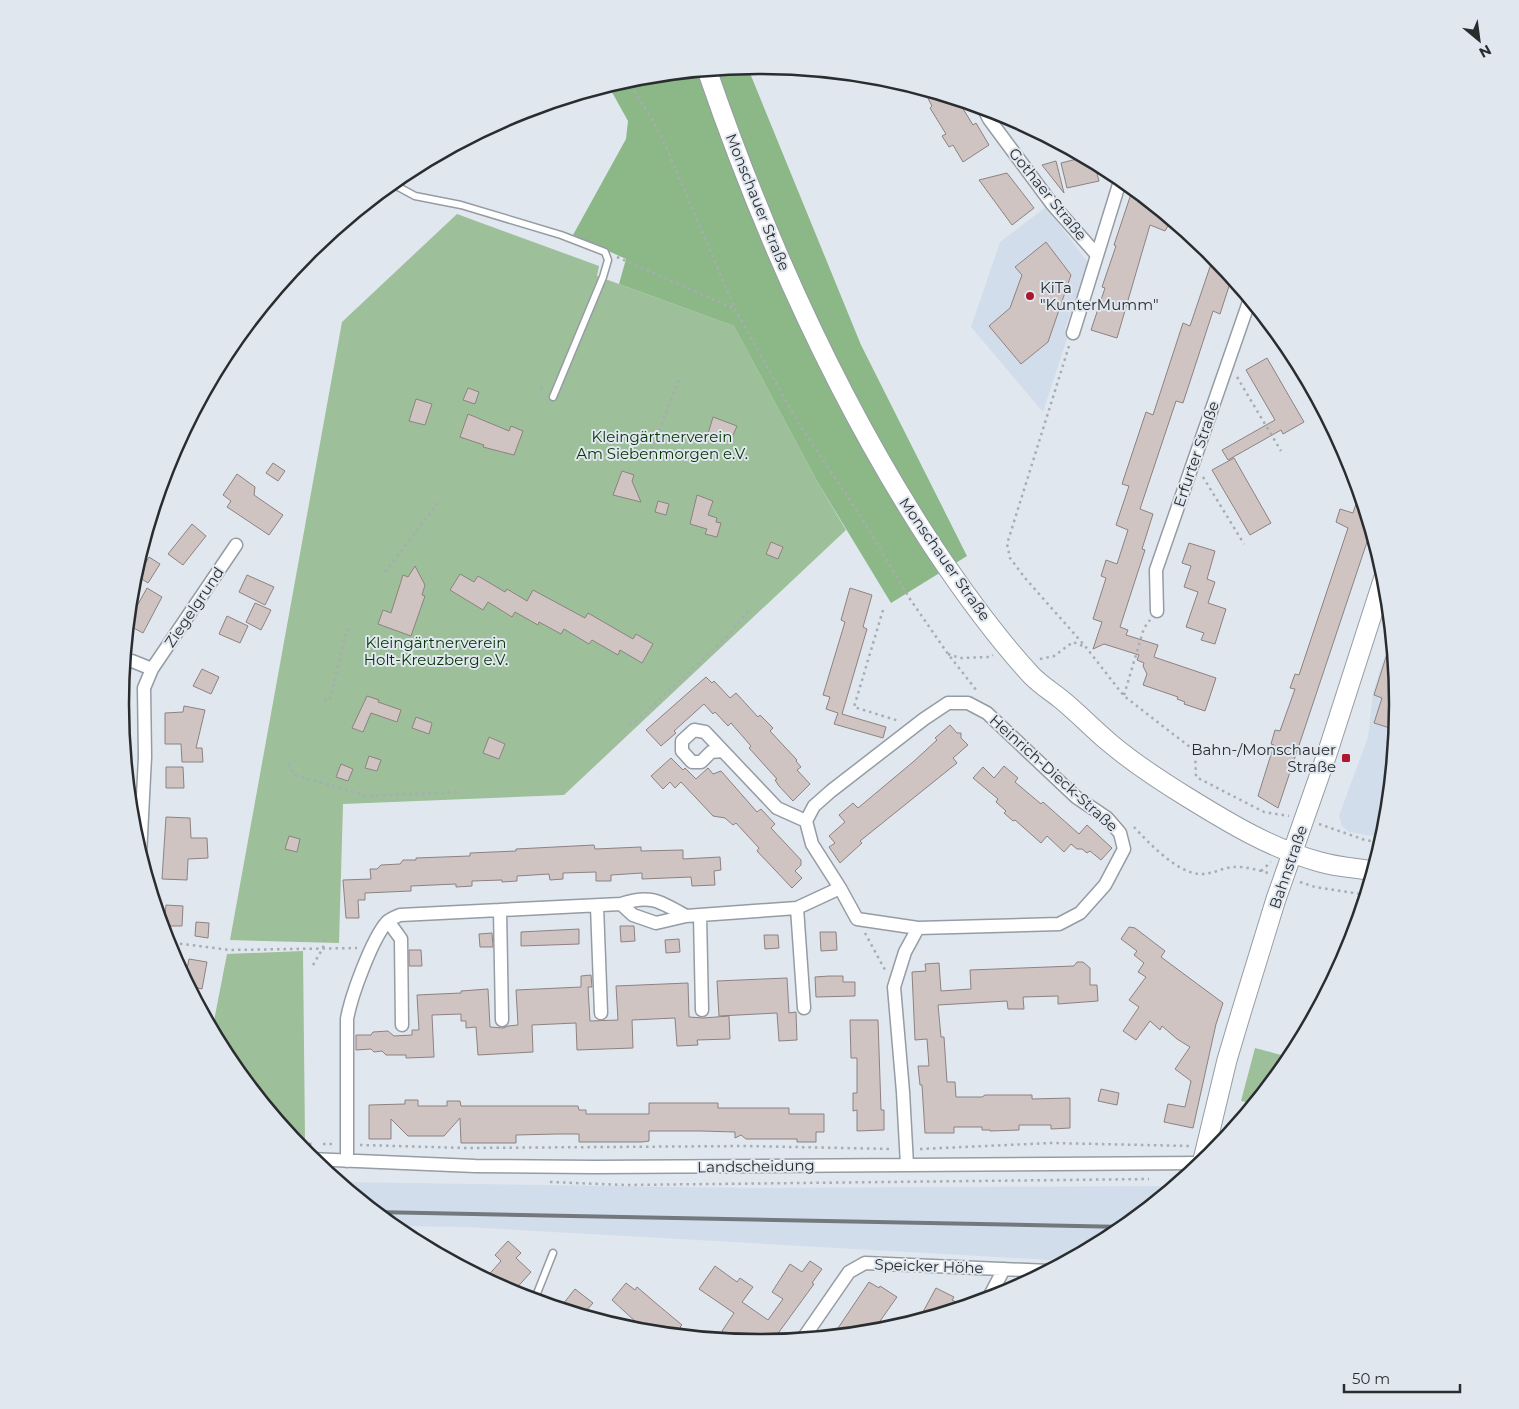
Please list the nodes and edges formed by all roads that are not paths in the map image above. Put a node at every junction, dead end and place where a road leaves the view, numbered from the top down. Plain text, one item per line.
1 (708, 76) edge
2 (988, 117) edge
3 (399, 187) edge
4 (1119, 187) edge
5 (1097, 255) junction
6 (1248, 306) edge
7 (1073, 333) road end
8 (553, 397) dead end
9 (236, 545) dead end
10 (1380, 591) edge
11 (1157, 611) road end
12 (130, 661) edge
13 (152, 669) junction
14 (723, 751) dead end
15 (806, 821) junction
16 (141, 829) edge
17 (1293, 854) junction
18 (1368, 870) edge
19 (840, 888) junction
20 (621, 904) junction
21 (597, 906) junction
22 (797, 908) junction
23 (500, 910) junction
24 (700, 915) junction
25 (686, 916) junction
26 (388, 921) junction
27 (918, 928) junction
28 (804, 1008) dead end
29 (702, 1010) dead end
30 (602, 1014) dead end
31 (502, 1020) dead end
32 (402, 1025) dead end
33 (1206, 1151) edge
34 (1198, 1158) edge
35 (322, 1159) edge
36 (347, 1161) junction
37 (907, 1165) junction
38 (553, 1253) dead end
39 (1004, 1269) junction
40 (1037, 1270) edge
41 (992, 1290) edge
42 (537, 1294) edge
43 (807, 1333) edge

1 - 17 main road, Monschauer Straße
2 - 5 street, Gothaer Straße
3 - 8 lane
4 - 5 street, Gothaer Straße
5 - 7 street, Gothaer Straße
6 - 11 street, Erfurter Straße
9 - 13 street, Ziegelgrund
10 - 17 main road, Bahnstraße
12 - 13 street
13 - 16 street, Ziegelgrund
14 - 15 street
15 - 19 street
15 - 27 street, Heinrich-Dieck-Straße
17 - 18 main road, Monschauer Straße
17 - 33 main road, Bahnstraße
19 - 22 street
19 - 27 street, Heinrich-Dieck-Straße
20 - 21 street
20 - 25 street
20 - 25 street
21 - 23 street
21 - 30 street
22 - 24 street
22 - 28 street
23 - 26 street
23 - 31 street
24 - 25 street
24 - 29 street
26 - 32 street
26 - 36 street
27 - 37 street
34 - 37 street, Landscheidung
35 - 36 street, Landscheidung
36 - 37 street, Landscheidung
38 - 42 lane
39 - 40 street, Speicker Höhe
39 - 41 street, Speicker Höhe
39 - 43 street, Speicker Höhe

